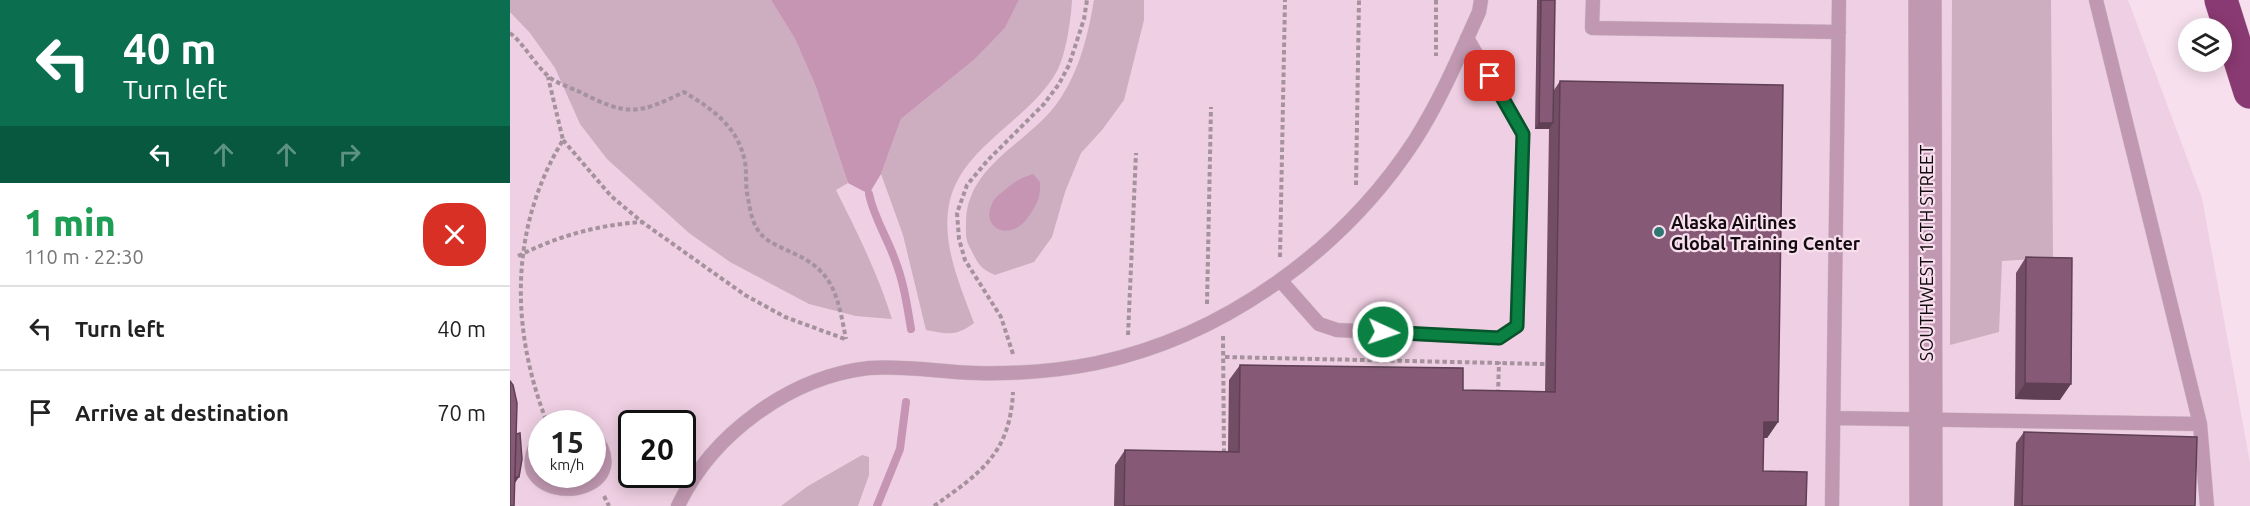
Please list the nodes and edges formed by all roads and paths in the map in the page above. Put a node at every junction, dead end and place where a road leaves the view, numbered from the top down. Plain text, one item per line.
1 (1087, 0) edge
2 (1285, 0) edge
3 (1359, 0) edge
4 (1436, 0) edge
5 (1481, 0) edge
6 (1593, 0) edge
7 (1839, 0) edge
8 (1925, 0) edge
9 (2096, 0) edge
10 (2221, 0) edge
11 (1839, 32) junction
12 (510, 33) edge
13 (1467, 38) junction
14 (1436, 59) dead end
15 (548, 77) junction
16 (2250, 92) edge
17 (1211, 106) dead end
18 (563, 140) junction
19 (1136, 153) dead end
20 (1355, 213) junction
21 (642, 222) junction
22 (517, 256) junction
23 (516, 265) dead end
24 (1280, 280) junction
25 (1207, 301) dead end
26 (1225, 338) dead end
27 (1499, 338) junction
28 (519, 345) dead end
29 (1128, 355) junction
30 (1225, 357) junction
31 (1499, 363) junction
32 (1545, 364) dead end
33 (1013, 372) junction
34 (1498, 395) edge
35 (541, 410) edge
36 (1833, 418) junction
37 (1926, 420) junction
38 (2200, 424) junction
39 (1224, 456) edge
40 (543, 488) edge
41 (595, 488) edge
42 (678, 506) edge
43 (934, 506) edge
44 (1832, 506) edge
45 (1926, 506) edge
46 (2207, 506) edge

1 - 33 path
2 - 24 path
3 - 20 path
4 - 14 path
5 - 13 lane
6 - 11 lane
7 - 11 lane
8 - 37 street, SOUTHWEST 16TH STREET
9 - 38 lane
10 - 16 highway
11 - 36 lane
12 - 15 path
13 - 20 lane
13 - 27 lane
15 - 18 path
15 - 21 path
17 - 25 path
18 - 21 path
18 - 22 path
19 - 29 path
20 - 24 lane
21 - 22 path
22 - 23 path
24 - 27 lane
24 - 29 lane
26 - 30 path
27 - 31 path
28 - 35 path
29 - 33 lane
30 - 31 path
30 - 39 path
31 - 32 path
31 - 34 path
33 - 42 lane
33 - 43 path
36 - 37 lane
36 - 44 lane
37 - 38 lane
37 - 45 street, SOUTHWEST 16TH STREET
38 - 46 lane
40 - 41 lane

